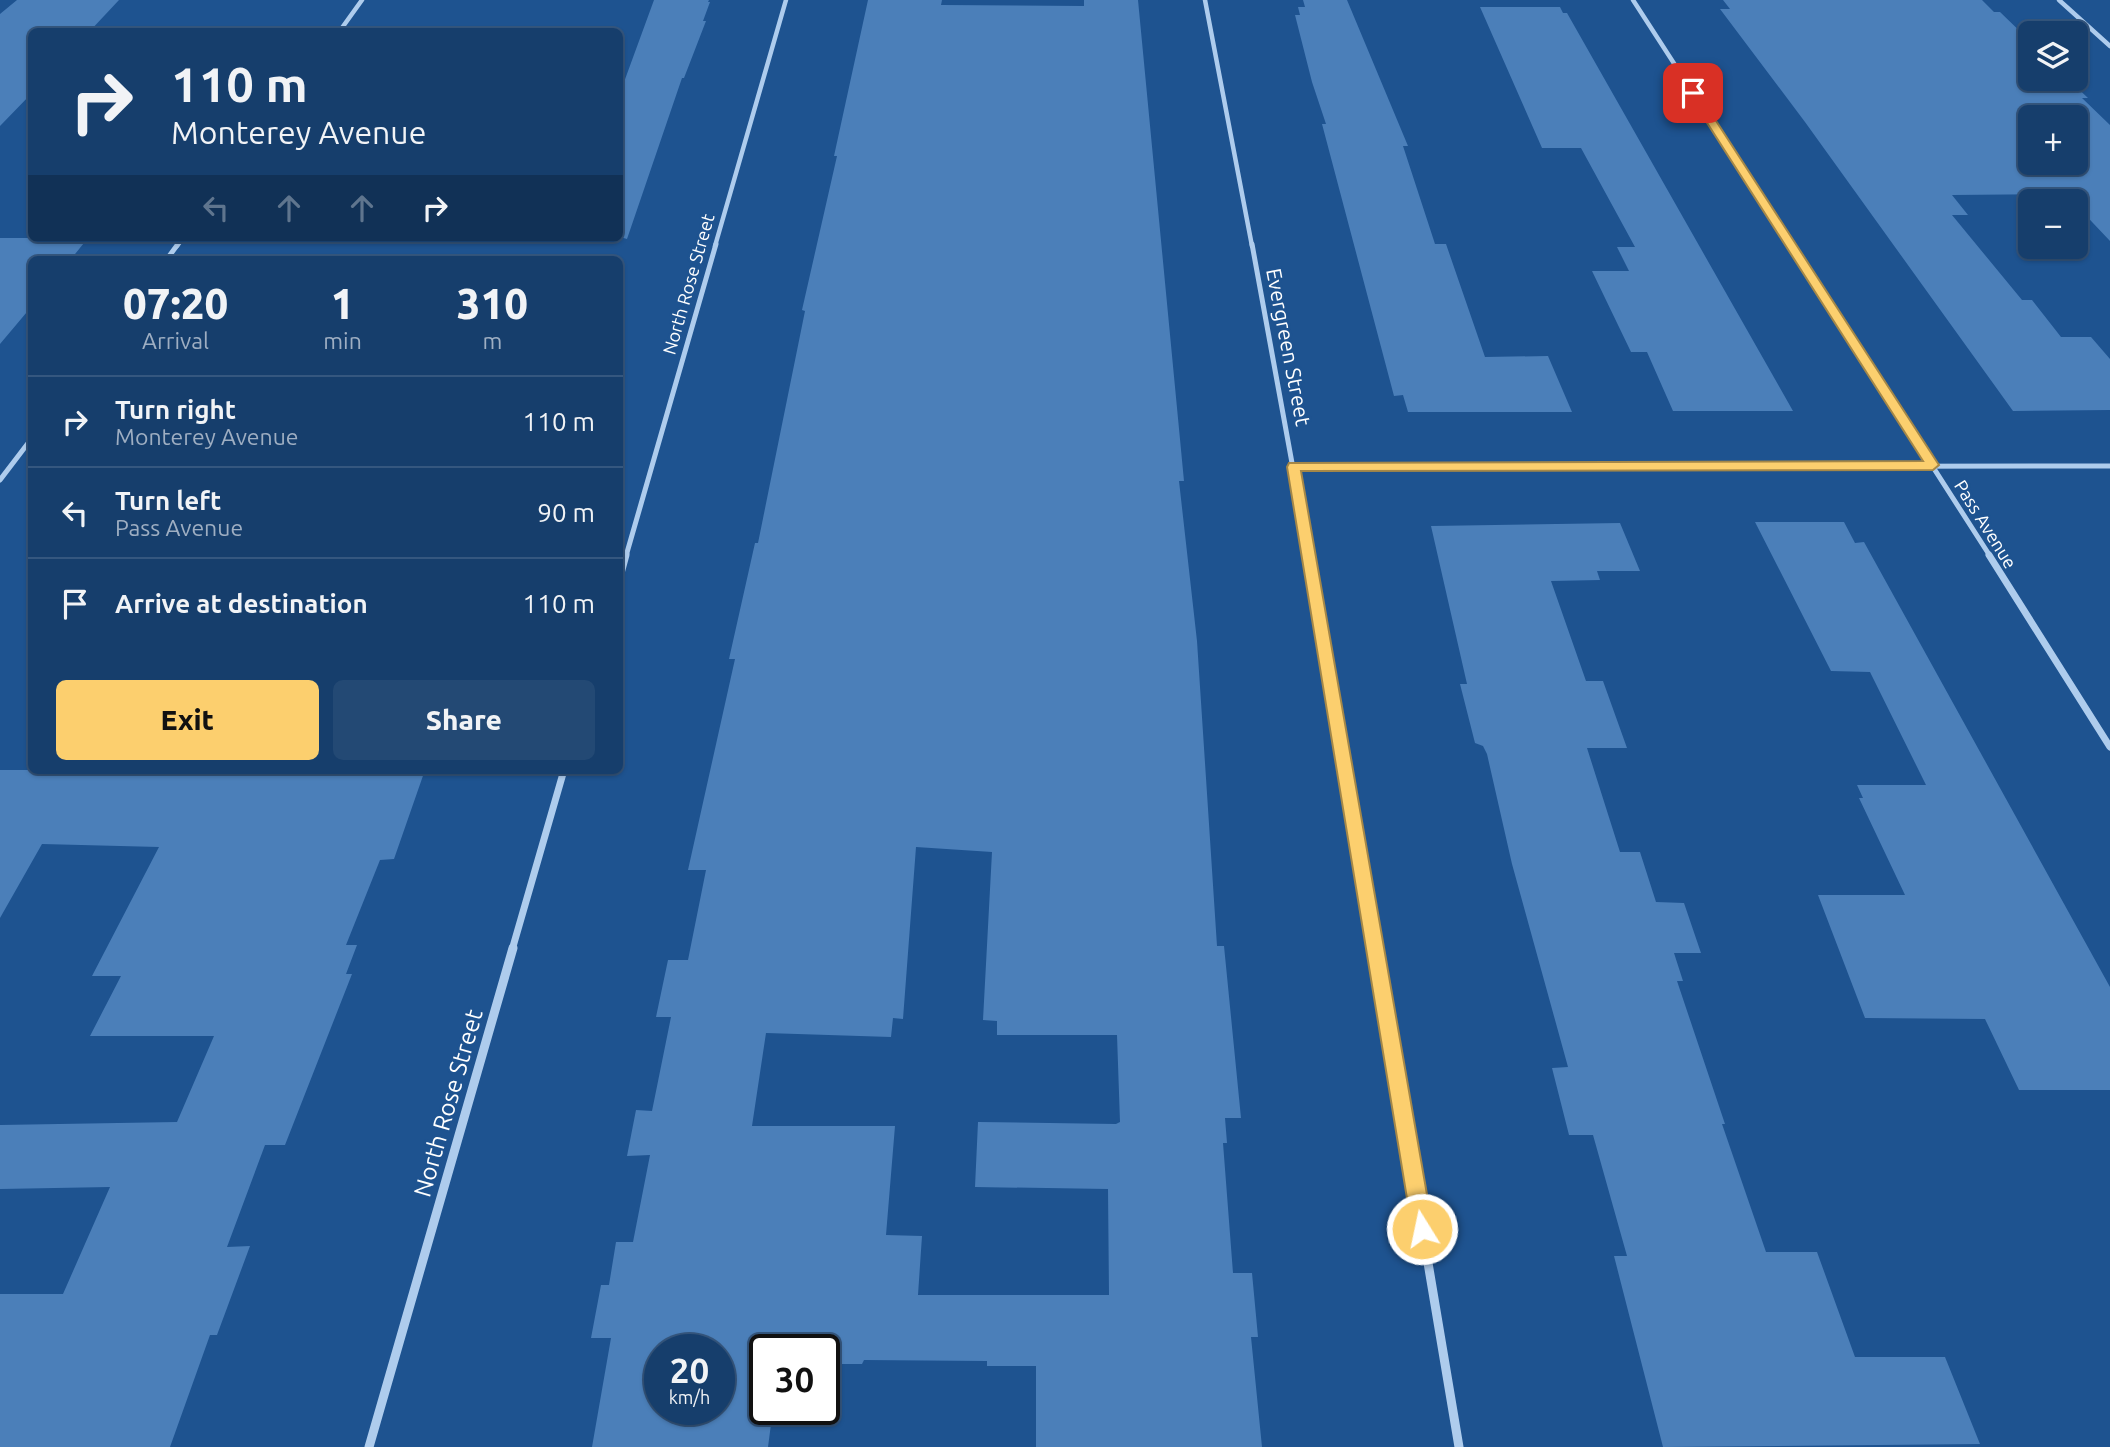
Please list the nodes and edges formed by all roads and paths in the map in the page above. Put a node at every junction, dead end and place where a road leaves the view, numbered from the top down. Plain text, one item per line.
1 (362, 0) edge
2 (786, 0) edge
3 (1205, 0) edge
4 (1633, 0) edge
5 (2059, 0) edge
6 (342, 28) edge
7 (2110, 46) edge
8 (180, 242) edge
9 (169, 256) edge
10 (28, 443) edge
11 (1933, 465) junction
12 (2110, 466) edge
13 (1294, 467) junction
14 (0, 480) edge
15 (623, 567) edge
16 (2110, 747) edge
17 (563, 774) edge
18 (369, 1447) edge
19 (1459, 1447) edge

1 - 6 street
2 - 15 street, North Rose Street
3 - 13 street, Evergreen Street
4 - 11 street, Pass Avenue
5 - 7 street
8 - 9 street
10 - 14 street
11 - 12 street
11 - 13 street
11 - 16 street, Pass Avenue
13 - 19 street, Evergreen Street
17 - 18 street, North Rose Street

